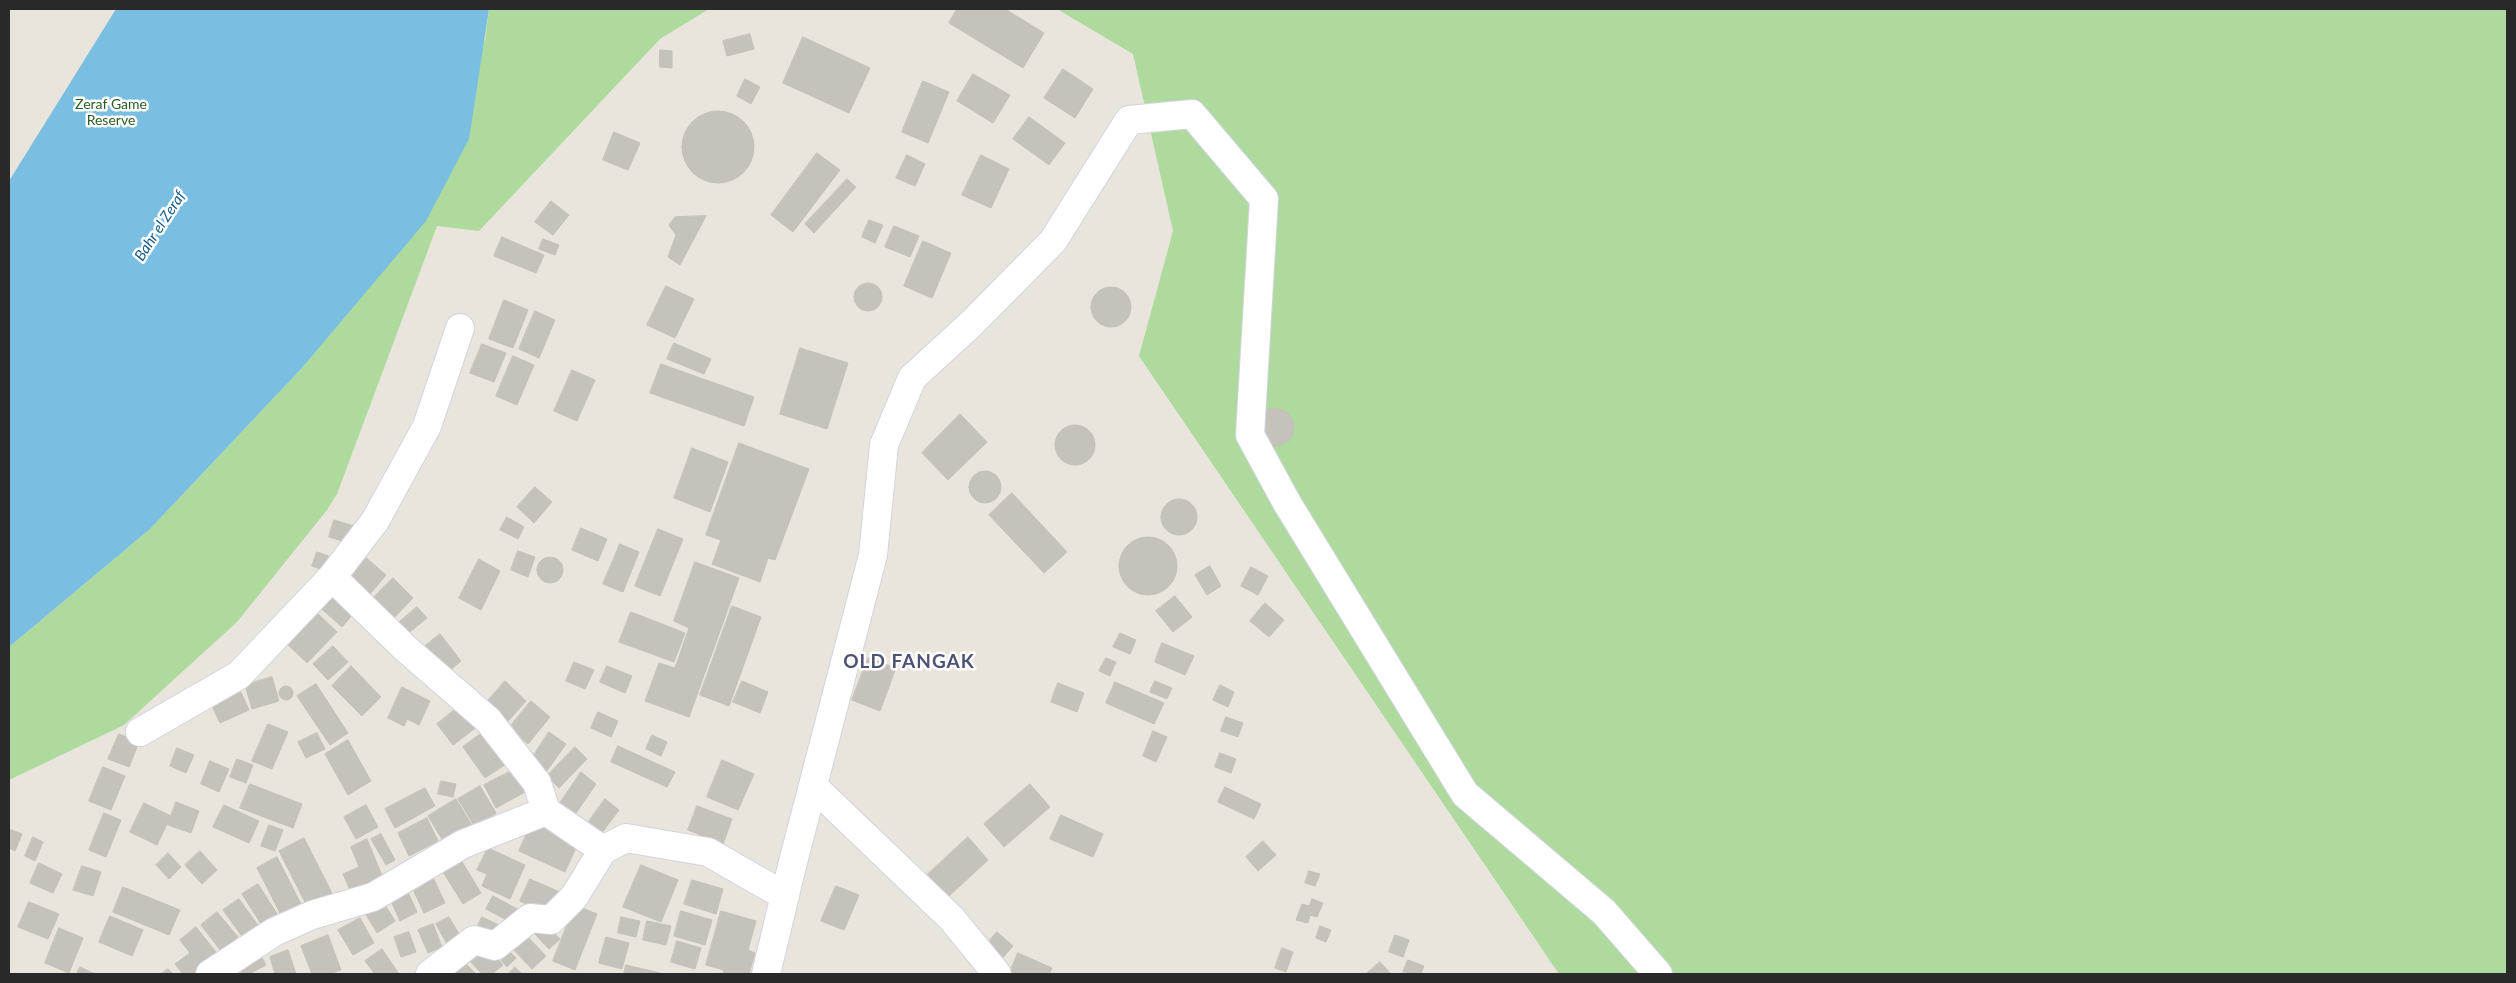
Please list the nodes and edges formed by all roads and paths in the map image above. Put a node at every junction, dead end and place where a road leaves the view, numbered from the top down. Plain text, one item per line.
1 (460, 328) dead end
2 (332, 577) junction
3 (140, 732) dead end
4 (813, 786) junction
5 (546, 811) junction
6 (603, 850) junction
7 (785, 896) junction
8 (210, 974) edge
9 (430, 974) edge
10 (766, 974) edge
11 (997, 974) edge
12 (1658, 974) edge

1 - 2 street
2 - 3 street
2 - 5 street
4 - 7 street
4 - 11 street
4 - 12 street
5 - 6 street
5 - 8 street
6 - 7 street
6 - 9 street
7 - 10 street

